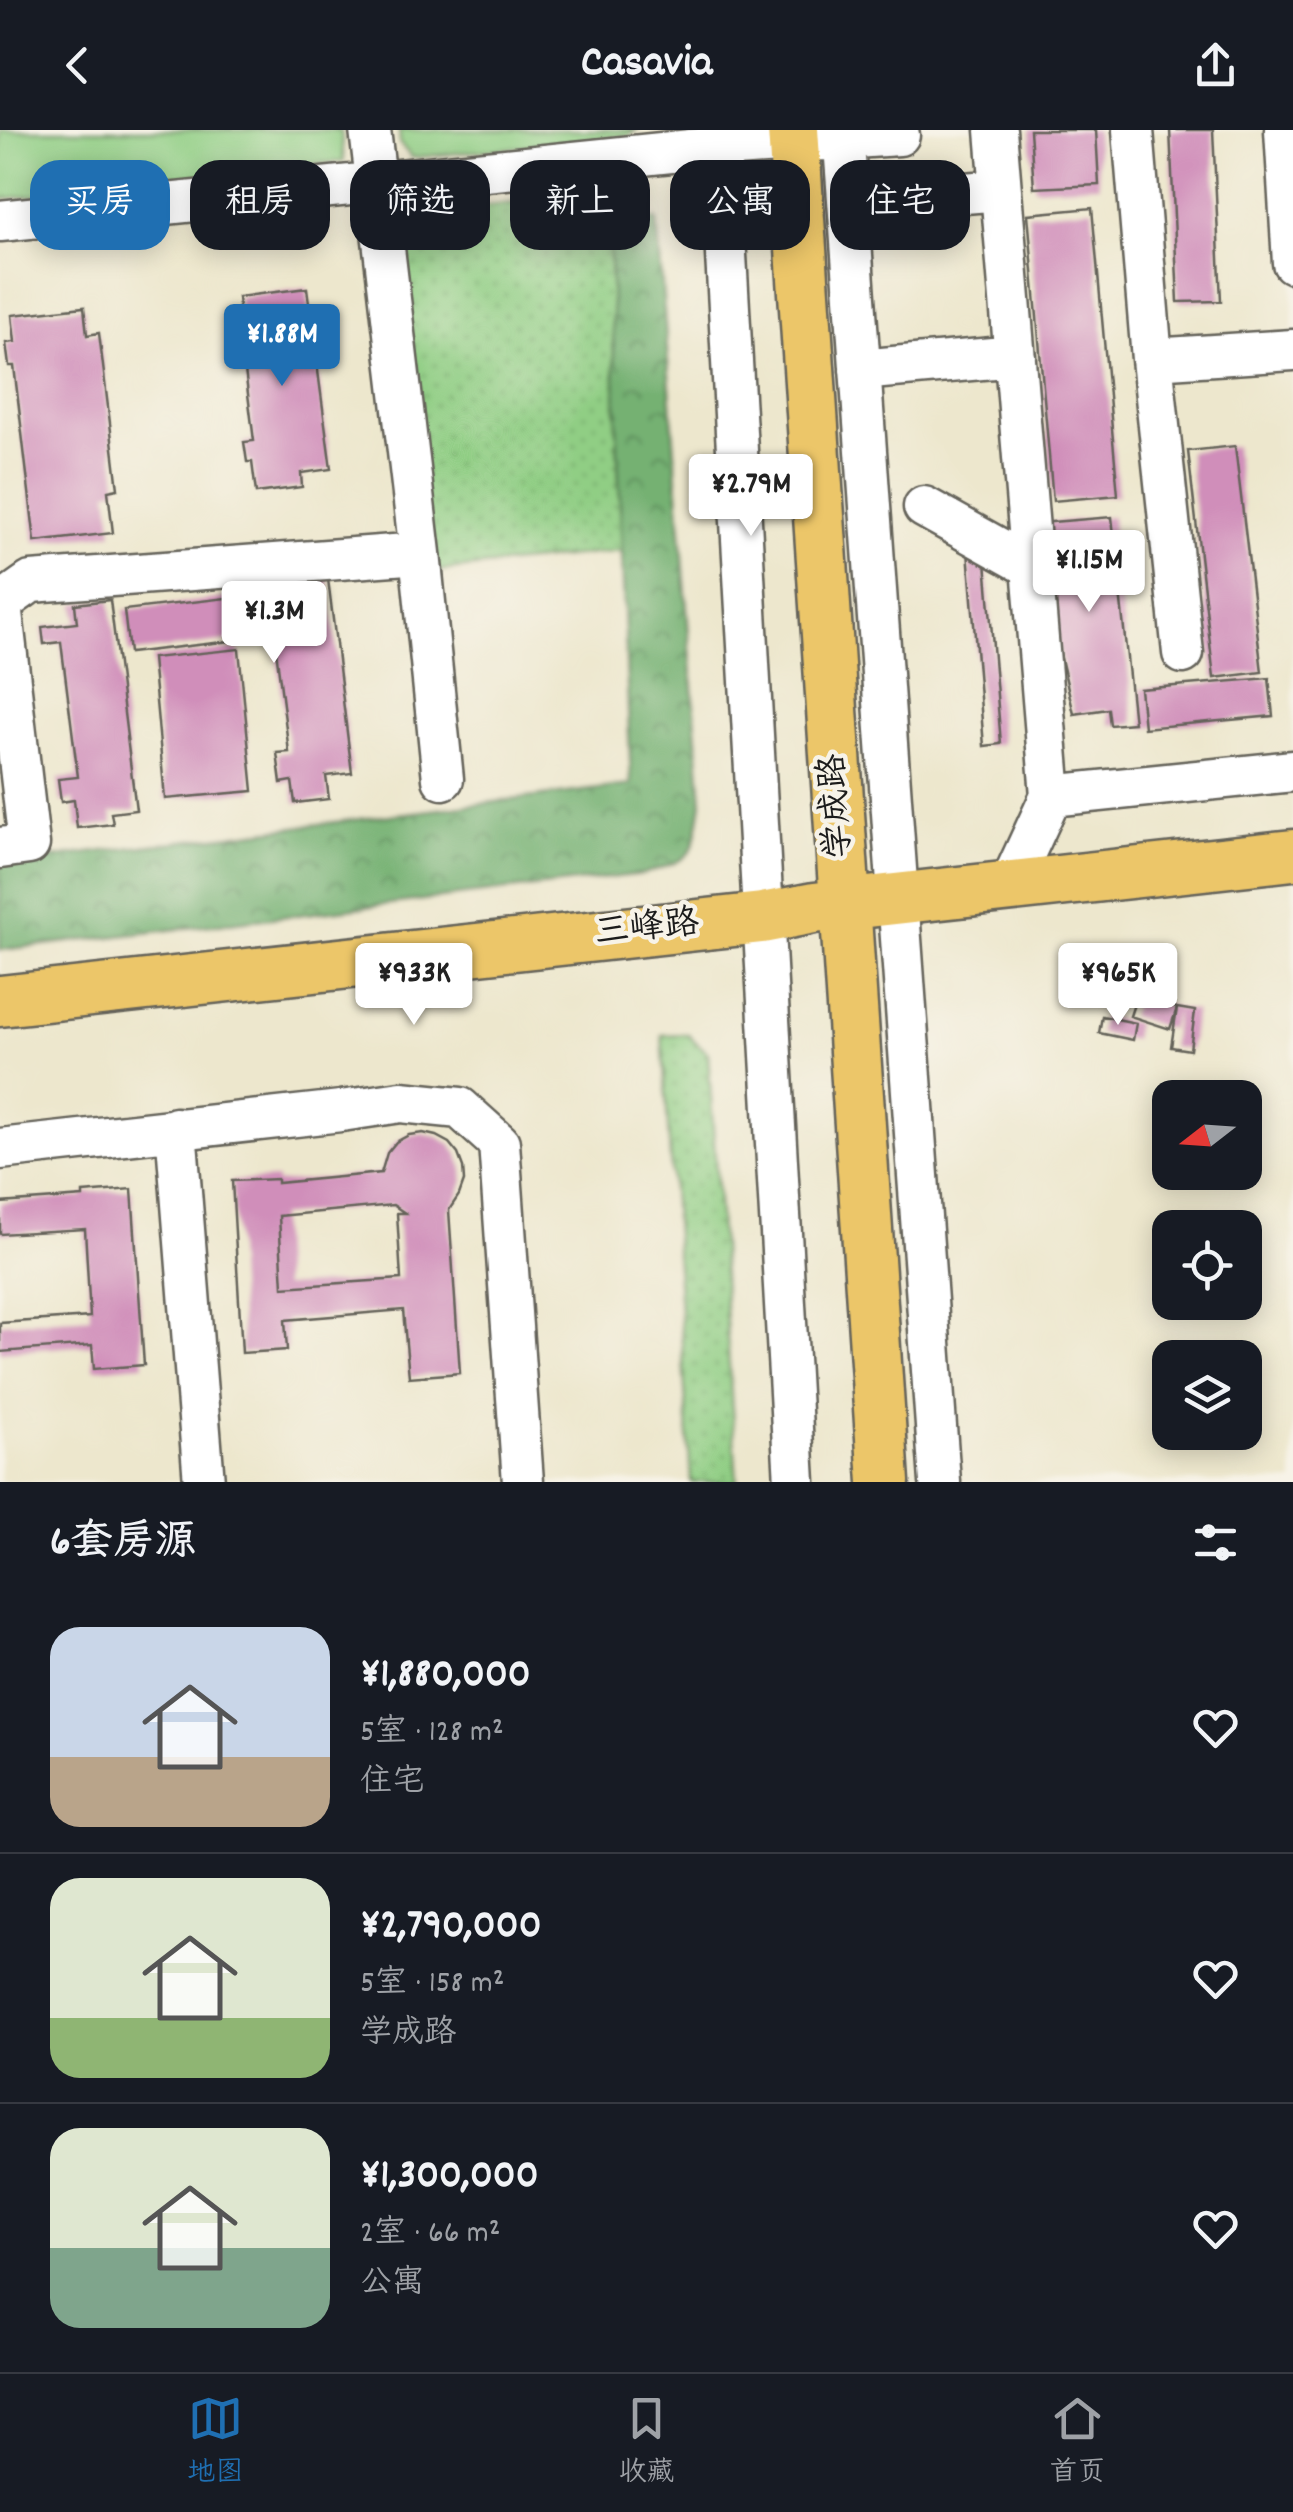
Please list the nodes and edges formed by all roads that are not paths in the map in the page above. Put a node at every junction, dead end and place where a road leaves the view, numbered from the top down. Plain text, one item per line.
1 (370, 130) edge
2 (996, 130) edge
3 (1133, 130) edge
4 (1285, 130) edge
5 (843, 134) edge
6 (899, 135) dead end
7 (760, 137) edge
8 (373, 160) edge
9 (490, 169) edge
10 (350, 185) edge
11 (1001, 190) junction
12 (970, 193) edge
13 (0, 220) edge
14 (383, 250) edge
15 (1293, 263) edge
16 (1293, 350) edge
17 (1015, 356) junction
18 (1152, 359) junction
19 (860, 370) junction
20 (924, 507) dead end
21 (420, 552) junction
22 (1032, 567) junction
23 (0, 604) edge
24 (1183, 654) dead end
25 (1293, 771) edge
26 (443, 780) dead end
27 (1051, 796) junction
28 (0, 848) edge
29 (1293, 856) edge
30 (1008, 887) junction
31 (1293, 890) edge
32 (899, 916) junction
33 (831, 924) junction
34 (765, 934) junction
35 (0, 1001) edge
36 (0, 1033) edge
37 (176, 1128) junction
38 (0, 1150) edge
39 (204, 1482) edge
40 (523, 1482) edge
41 (795, 1482) edge
42 (854, 1482) edge
43 (884, 1482) edge
44 (940, 1482) edge

1 - 8 lane
2 - 11 lane
3 - 18 lane
4 - 15 lane
5 - 6 lane
5 - 7 lane
5 - 19 lane
7 - 9 lane
7 - 33 main road, 学成路
7 - 34 lane
10 - 13 lane
11 - 12 lane
11 - 17 lane
14 - 21 lane
16 - 18 lane
17 - 19 lane
17 - 22 lane
18 - 24 lane
19 - 32 lane
20 - 22 lane
21 - 23 lane
21 - 26 lane
22 - 27 lane
23 - 28 lane
25 - 27 lane
27 - 30 lane
29 - 30 main road, 三峰路
30 - 32 main road, 三峰路
31 - 32 main road, 三峰路
32 - 33 main road, 三峰路
32 - 44 lane
33 - 34 main road, 三峰路
33 - 42 main road, 学成路
33 - 43 main road, 学成路
34 - 35 main road, 三峰路
34 - 36 main road, 三峰路
34 - 41 lane
37 - 38 lane
37 - 39 lane
37 - 40 lane

